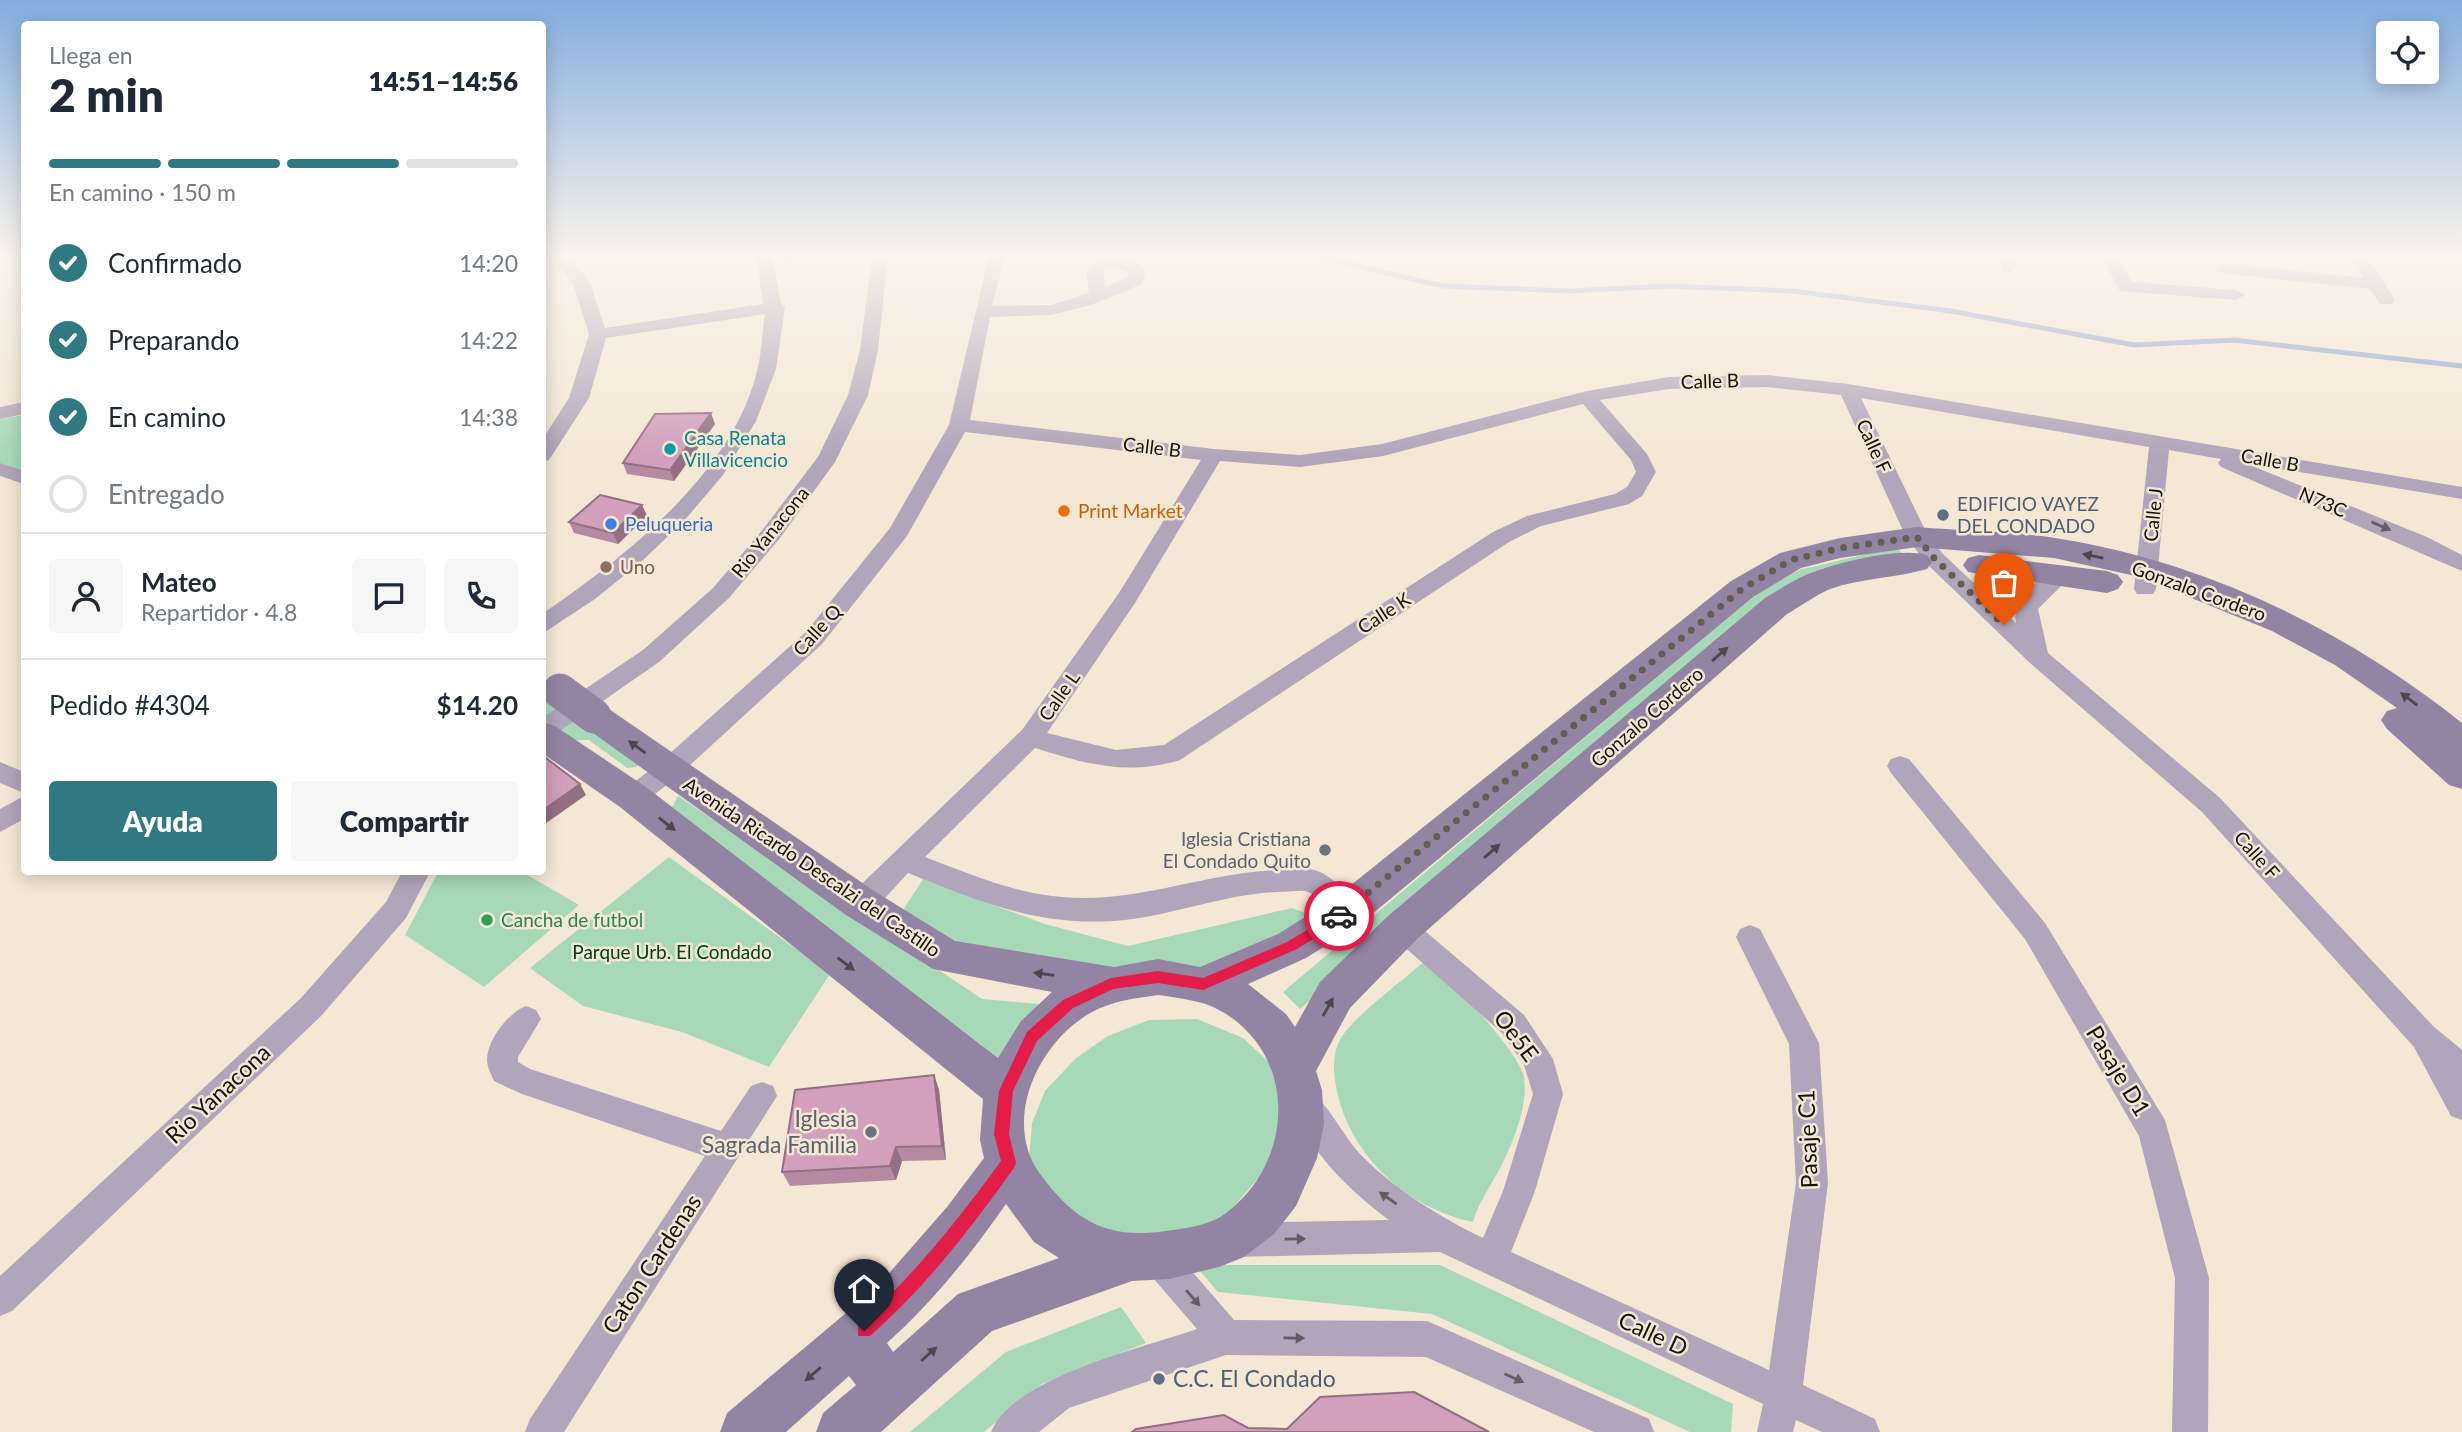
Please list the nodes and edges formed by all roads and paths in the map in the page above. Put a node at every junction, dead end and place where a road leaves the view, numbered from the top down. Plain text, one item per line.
1 (594, 323) edge
2 (672, 323) edge
3 (774, 323) edge
4 (872, 323) edge
5 (980, 323) edge
6 (598, 334) junction
7 (1848, 390) junction
8 (1587, 397) junction
9 (21, 409) edge
10 (0, 413) edge
11 (959, 425) junction
12 (2160, 442) junction
13 (2182, 445) junction
14 (546, 450) edge
15 (1214, 454) junction
16 (0, 469) edge
17 (21, 477) edge
18 (2462, 493) edge
19 (1926, 548) junction
20 (2462, 564) edge
21 (2060, 574) junction
22 (2146, 578) junction
23 (546, 623) edge
24 (2038, 657) junction
25 (551, 685) edge
26 (546, 736) edge
27 (1031, 737) junction
28 (2462, 742) edge
29 (1900, 766) dead end
30 (668, 770) junction
31 (0, 772) edge
32 (2462, 775) edge
33 (21, 782) edge
34 (633, 797) junction
35 (21, 808) edge
36 (0, 822) edge
37 (906, 861) junction
38 (414, 875) edge
39 (860, 903) junction
40 (1345, 913) junction
41 (1402, 928) junction
42 (1749, 937) dead end
43 (1111, 984) junction
44 (1203, 984) junction
45 (526, 1019) dead end
46 (2422, 1035) junction
47 (2462, 1069) edge
48 (1299, 1084) junction
49 (1006, 1091) junction
50 (762, 1096) dead end
51 (2462, 1106) edge
52 (727, 1148) junction
53 (1008, 1163) junction
54 (1445, 1235) junction
55 (1226, 1240) junction
56 (1143, 1259) junction
57 (1491, 1259) junction
58 (0, 1299) edge
59 (1226, 1337) junction
60 (853, 1340) junction
61 (890, 1389) junction
62 (1784, 1394) junction
63 (543, 1432) edge
64 (746, 1432) edge
65 (842, 1432) edge
66 (1009, 1432) edge
67 (1636, 1432) edge
68 (1775, 1432) edge
69 (1862, 1432) edge
70 (2190, 1432) edge

1 - 6 street
2 - 6 street
3 - 23 street
4 - 26 street, Rio Yanacona
5 - 11 street, Calle Q
6 - 14 street
7 - 8 street, Calle B
7 - 12 street, Calle B
7 - 19 street, Calle F
8 - 15 street, Calle B
8 - 27 street, Calle K
9 - 10 street
11 - 15 street, Calle B
11 - 30 street, Calle Q
12 - 13 street, Calle B
12 - 22 street, Calle J
13 - 18 street, Calle B
13 -> 20 street, N73C
15 - 27 street, Calle L
16 - 17 street
19 - 21 street, Gonzalo Cordero
22 -> 19 street, Gonzalo Cordero
19 - 24 street, Calle F
19 - 40 street, Gonzalo Cordero
41 -> 19 street, Gonzalo Cordero
21 - 22 street, Gonzalo Cordero
21 - 24 street
28 -> 22 street, Gonzalo Cordero
22 - 32 street, Gonzalo Cordero
24 - 46 street, Calle F
30 -> 25 street, Avenida Ricardo Descalzi del Castillo, bridge
26 - 34 street
27 - 37 street, Calle L
29 - 70 street, Pasaje D1
30 - 34 street, Calle Q
30 - 39 street, Avenida Ricardo Descalzi del Castillo
31 - 33 street
34 -> 49 street
35 - 36 street
37 - 39 street, Calle L
37 - 40 street
38 - 58 street, Rio Yanacona
43 -> 39 street, Avenida Ricardo Descalzi del Castillo
40 - 44 street, Gonzalo Cordero
48 -> 41 street, Gonzalo Cordero
41 - 57 street, Oe5E
42 - 62 street, Pasaje C1
43 - 44 street
43 - 49 street
44 - 48 street
45 - 52 street
46 - 47 street, Calle F
46 - 51 street
54 -> 48 street, Calle D
48 - 55 street
49 - 53 street
50 - 52 street, Caton Cardenas
52 - 63 street, Caton Cardenas
53 - 56 street
53 - 60 street
55 -> 54 street, Calle D
54 - 57 street, Calle D
55 - 56 street
56 -> 59 street
61 -> 56 street
57 - 62 street, Calle D
59 - 66 street
59 -> 67 street
60 - 61 street
60 -> 64 street
61 - 65 street
62 - 68 street, Pasaje C1
62 - 69 street, Calle D

